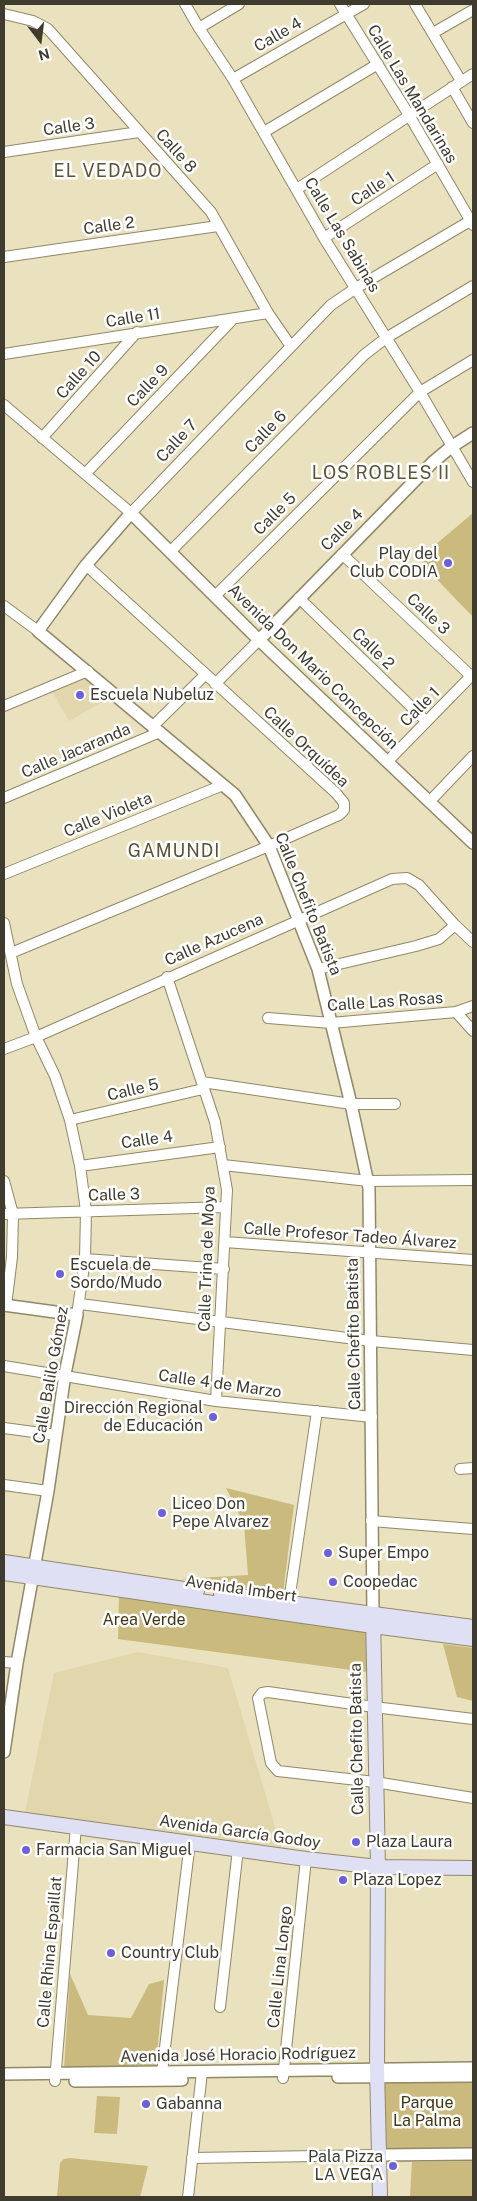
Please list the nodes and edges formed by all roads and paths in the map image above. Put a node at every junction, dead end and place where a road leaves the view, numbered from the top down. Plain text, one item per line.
1 (185, 4) edge
2 (238, 4) edge
3 (340, 4) edge
4 (364, 4) edge
5 (415, 4) edge
6 (473, 10) edge
7 (4, 14) edge
8 (347, 15) junction
9 (199, 28) junction
10 (433, 33) junction
11 (378, 64) junction
12 (473, 74) edge
13 (233, 79) junction
14 (457, 84) junction
15 (409, 115) junction
16 (473, 124) edge
17 (139, 132) junction
18 (264, 132) junction
19 (4, 152) edge
20 (438, 164) junction
21 (297, 189) junction
22 (472, 223) edge
23 (218, 226) junction
24 (324, 238) junction
25 (4, 256) edge
26 (473, 286) edge
27 (356, 288) junction
28 (268, 313) junction
29 (232, 319) junction
30 (138, 332) junction
31 (386, 338) junction
32 (290, 345) junction
33 (4, 354) edge
34 (473, 360) edge
35 (420, 392) junction
36 (4, 405) edge
37 (473, 433) edge
38 (42, 438) junction
39 (452, 447) junction
40 (85, 474) junction
41 (473, 482) edge
42 (131, 513) junction
43 (171, 551) junction
44 (342, 554) junction
45 (86, 564) junction
46 (215, 596) junction
47 (300, 598) junction
48 (4, 606) edge
49 (38, 631) junction
50 (259, 640) junction
51 (88, 671) junction
52 (205, 675) junction
53 (472, 675) edge
54 (215, 684) junction
55 (4, 706) edge
56 (426, 722) junction
57 (156, 729) junction
58 (473, 756) edge
59 (388, 760) junction
60 (223, 784) junction
61 (4, 798) edge
62 (430, 802) junction
63 (473, 843) edge
64 (269, 846) junction
65 (4, 874) edge
66 (298, 919) junction
67 (4, 923) edge
68 (455, 925) junction
69 (473, 942) edge
70 (10, 953) junction
71 (318, 969) junction
72 (167, 977) junction
73 (473, 1006) edge
74 (456, 1012) junction
75 (268, 1018) dead end
76 (331, 1024) junction
77 (473, 1030) edge
78 (36, 1036) junction
79 (4, 1049) edge
80 (203, 1085) junction
81 (351, 1104) junction
82 (395, 1104) dead end
83 (70, 1120) junction
84 (220, 1147) junction
85 (223, 1165) junction
86 (80, 1166) junction
87 (4, 1180) edge
88 (473, 1180) edge
89 (368, 1181) junction
90 (226, 1207) junction
91 (86, 1211) junction
92 (8, 1214) edge
93 (225, 1242) junction
94 (370, 1251) junction
95 (85, 1259) junction
96 (473, 1260) edge
97 (224, 1269) junction
98 (5, 1305) edge
99 (78, 1310) junction
100 (220, 1323) junction
101 (371, 1341) junction
102 (473, 1350) edge
103 (4, 1366) edge
104 (65, 1374) junction
105 (216, 1401) junction
106 (318, 1411) junction
107 (372, 1417) junction
108 (4, 1428) edge
109 (56, 1435) junction
110 (473, 1468) edge
111 (460, 1469) dead end
112 (4, 1485) edge
113 (48, 1491) junction
114 (371, 1522) junction
115 (473, 1528) edge
116 (4, 1562) edge
117 (33, 1572) junction
118 (4, 1573) edge
119 (288, 1608) junction
120 (373, 1621) junction
121 (473, 1627) edge
122 (473, 1639) edge
123 (4, 1662) edge
124 (16, 1664) junction
125 (374, 1707) junction
126 (473, 1718) edge
127 (4, 1751) edge
128 (374, 1782) junction
129 (473, 1798) edge
130 (4, 1817) edge
131 (76, 1826) junction
132 (190, 1842) junction
133 (238, 1849) junction
134 (306, 1859) junction
135 (378, 1867) junction
136 (473, 1868) edge
137 (220, 2007) dead end
138 (473, 2068) edge
139 (162, 2072) junction
140 (377, 2072) junction
141 (4, 2074) edge
142 (284, 2074) junction
143 (201, 2076) junction
144 (473, 2076) edge
145 (55, 2077) junction
146 (4, 2082) edge
147 (473, 2154) edge
148 (380, 2155) junction
149 (192, 2158) junction
150 (188, 2197) edge
151 (380, 2197) edge

1 - 9 street, Calle Las Sabinas
2 - 9 street
3 - 8 street, Calle Las Mandarinas
4 - 8 street, Calle 4
5 - 10 street
6 - 10 street
7 - 17 street, Calle 8
8 - 11 street, Calle Las Mandarinas
8 - 13 street, Calle 4
9 - 13 street, Calle Las Sabinas
10 - 14 street
11 - 15 street, Calle Las Mandarinas
11 - 18 street
12 - 14 street
13 - 18 street, Calle Las Sabinas
14 - 15 street
14 - 16 street
15 - 20 street, Calle Las Mandarinas
15 - 21 street
17 - 19 street, Calle 3
17 - 23 street, Calle 8
18 - 21 street, Calle Las Sabinas
20 - 22 street, Calle Las Mandarinas
20 - 24 street, Calle 1
21 - 24 street, Calle Las Sabinas
22 - 27 street, Calle 7
23 - 25 street, Calle 2
23 - 28 street, Calle 8
24 - 27 street, Calle Las Sabinas
26 - 31 street, Calle 6
27 - 31 street, Calle Las Sabinas
27 - 32 street, Calle 7
28 - 29 street, Calle 11
28 - 32 street, Calle 8
29 - 30 street, Calle 11
29 - 40 street, Calle 9
30 - 33 street, Calle 11
30 - 38 street, Calle 10
31 - 35 street, Calle Las Sabinas
31 - 43 street, Calle 6
32 - 42 street, Calle 7
34 - 35 street, Calle 5
35 - 39 street, Calle Las Sabinas
35 - 46 street, Calle 5
36 - 38 street
37 - 39 street, Calle 4
38 - 40 street
39 - 41 street, Calle Las Sabinas
39 - 44 street, Calle 4
40 - 42 street
42 - 43 street, Avenida Don Mario Concepción
42 - 45 street, Calle 7
43 - 46 street, Avenida Don Mario Concepción
44 - 47 street, Calle 4
44 - 53 street, Calle 3
45 - 49 street, Calle 7
45 - 52 street, Calle Orquídea
46 - 50 street, Avenida Don Mario Concepción
47 - 50 street, Calle 4
47 - 56 street, Calle 2
48 - 49 street, Calle Chefito Batista
49 - 51 street, Calle Chefito Batista
50 - 54 street
50 - 59 street, Avenida Don Mario Concepción
51 - 55 street
51 - 57 street, Calle Chefito Batista
52 - 54 street, Calle Orquídea
52 - 57 street
53 - 56 street, Calle 1
54 - 64 street, Calle Orquídea
56 - 59 street, Calle 1
57 - 60 street, Calle Chefito Batista
57 - 61 street, Calle Jacaranda
58 - 62 street
59 - 62 street, Avenida Don Mario Concepción
60 - 64 street, Calle Chefito Batista
60 - 65 street, Calle Violeta
62 - 63 street, Avenida Don Mario Concepción
64 - 66 street, Calle Chefito Batista
64 - 70 street, Calle Orquídea
66 - 68 street, Calle Azucena
66 - 71 street, Calle Chefito Batista
66 - 72 street, Calle Azucena
67 - 70 street, Calle Balilo Gómez
68 - 69 street
68 - 71 street
70 - 78 street, Calle Balilo Gómez
71 - 76 street, Calle Chefito Batista
72 - 78 street, Calle Azucena
72 - 80 street, Calle Trina de Moya
73 - 74 street, Calle Las Rosas
74 - 76 street, Calle Las Rosas
74 - 77 street
75 - 76 street, Calle Las Rosas
76 - 81 street, Calle Chefito Batista
78 - 79 street
78 - 83 street, Calle Balilo Gómez
80 - 81 street
80 - 83 street, Calle 5
80 - 84 street, Calle Trina de Moya
81 - 82 street
81 - 89 street, Calle Chefito Batista
83 - 86 street, Calle Balilo Gómez
84 - 85 street, Calle Trina de Moya
84 - 86 street, Calle 4
85 - 89 street
85 - 90 street, Calle Trina de Moya
86 - 91 street, Calle Balilo Gómez
87 - 92 street
88 - 89 street
89 - 94 street, Calle Chefito Batista
90 - 91 street, Calle 3
90 - 93 street, Calle Trina de Moya
91 - 92 street, Calle 3
91 - 95 street, Calle Balilo Gómez
92 - 98 street
93 - 94 street, Calle Profesor Tadeo Álvarez
93 - 97 street, Calle Trina de Moya
94 - 96 street, Calle Profesor Tadeo Álvarez
94 - 101 street, Calle Chefito Batista
95 - 97 street
95 - 99 street, Calle Balilo Gómez
97 - 100 street, Calle Trina de Moya
98 - 99 street
99 - 100 street
99 - 104 street, Calle Balilo Gómez
100 - 101 street
100 - 105 street, Calle Trina de Moya
101 - 102 street
101 - 107 street, Calle Chefito Batista
103 - 104 street, Calle 4 de Marzo
104 - 105 street, Calle 4 de Marzo
104 - 109 street, Calle Balilo Gómez
105 - 106 street, Calle 4 de Marzo
106 - 107 street, Calle 4 de Marzo
106 - 119 street
107 - 114 street, Calle Chefito Batista
108 - 109 street
109 - 113 street, Calle Balilo Gómez
110 - 111 street
112 - 113 street
113 - 117 street, Calle Balilo Gómez
114 - 115 street
114 - 120 street, Calle Chefito Batista
116 - 117 main road, Avenida Imbert
117 - 118 main road, Avenida Imbert
117 - 119 main road, Avenida Imbert
117 - 124 street, Calle Balilo Gómez
119 - 120 main road, Avenida Imbert
120 - 121 main road, Avenida Imbert
120 - 122 main road, Avenida Imbert
120 - 125 main road, Calle Chefito Batista
123 - 124 street
124 - 127 street, Calle Balilo Gómez
125 - 126 street
125 - 128 main road, Calle Chefito Batista
125 - 128 street
128 - 129 street
128 - 135 main road, Calle Chefito Batista
130 - 131 main road, Avenida García Godoy
131 - 132 main road, Avenida García Godoy
131 - 145 street, Calle Rhina Espaillat
132 - 133 main road, Avenida García Godoy
132 - 139 street
133 - 134 main road, Avenida García Godoy
133 - 137 street
134 - 135 main road, Avenida García Godoy
134 - 142 street, Calle Lina Longo
135 - 136 main road, Avenida García Godoy
135 - 140 main road, Calle Chefito Batista
138 - 140 street, Avenida José Horacio Rodríguez
139 - 143 street, Avenida José Horacio Rodríguez
139 - 145 street, Avenida José Horacio Rodríguez
140 - 142 street, Avenida José Horacio Rodríguez
140 - 144 street, Avenida José Horacio Rodríguez
140 - 148 main road, Calle Chefito Batista
141 - 145 street, Avenida José Horacio Rodríguez
142 - 143 street, Avenida José Horacio Rodríguez
143 - 145 street, Avenida José Horacio Rodríguez
143 - 149 street
145 - 146 street, Avenida José Horacio Rodríguez
147 - 148 street
148 - 149 street
148 - 151 main road, Calle Chefito Batista
149 - 150 street

